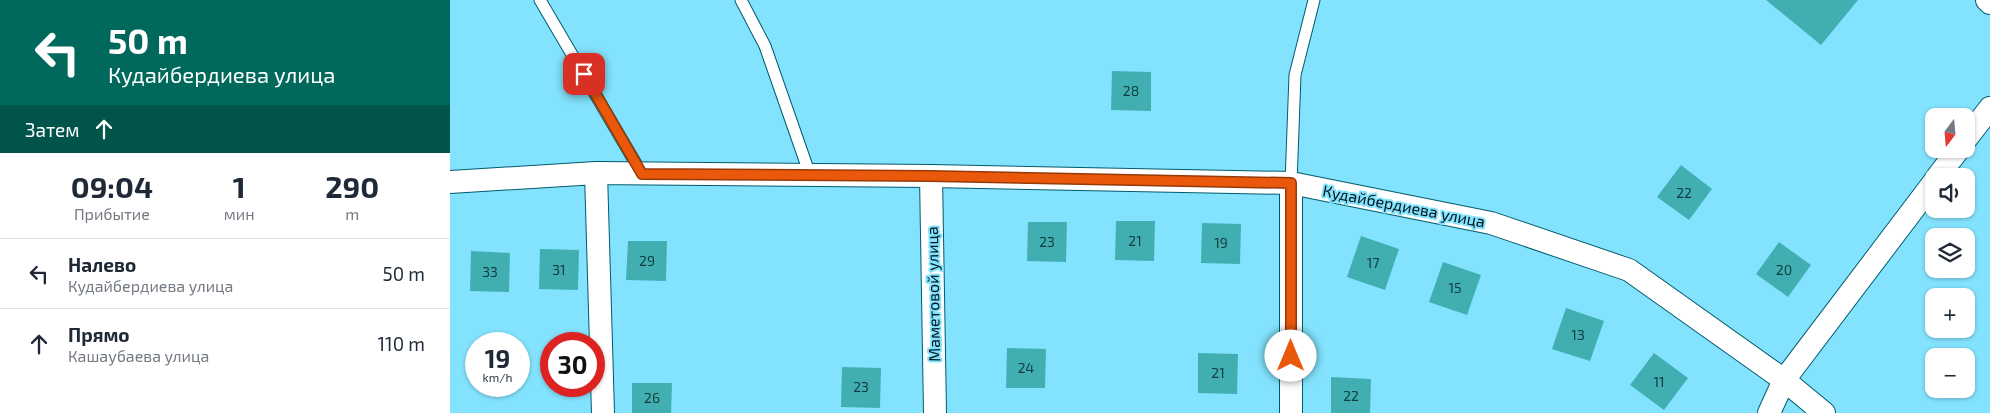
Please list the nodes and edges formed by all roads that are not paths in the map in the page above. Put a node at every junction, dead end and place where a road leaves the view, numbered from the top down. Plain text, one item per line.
1 (540, 0) edge
2 (741, 0) edge
3 (1314, 0) edge
4 (1987, 0) edge
5 (1990, 3) edge
6 (1990, 108) edge
7 (1975, 127) edge
8 (1952, 158) edge
9 (1944, 168) edge
10 (596, 173) junction
11 (642, 174) junction
12 (810, 175) junction
13 (930, 176) junction
14 (450, 182) edge
15 (1291, 183) junction
16 (1925, 194) edge
17 (1784, 380) junction
18 (603, 413) edge
19 (935, 413) edge
20 (1291, 413) edge
21 (1769, 413) edge
22 (1824, 413) edge

1 - 11 lane
2 - 12 lane
3 - 15 lane
4 - 5 street
6 - 7 street
8 - 9 street
10 - 11 street, Кудайбердиева улица
10 - 14 street, Кудайбердиева улица
10 - 18 street
11 - 12 street, Кудайбердиева улица
12 - 13 street, Кудайбердиева улица
13 - 15 street, Кудайбердиева улица
13 - 19 street, Маметовой улица
15 - 17 street, Кудайбердиева улица
15 - 20 street
16 - 17 street
17 - 21 street
17 - 22 street, Кудайбердиева улица

